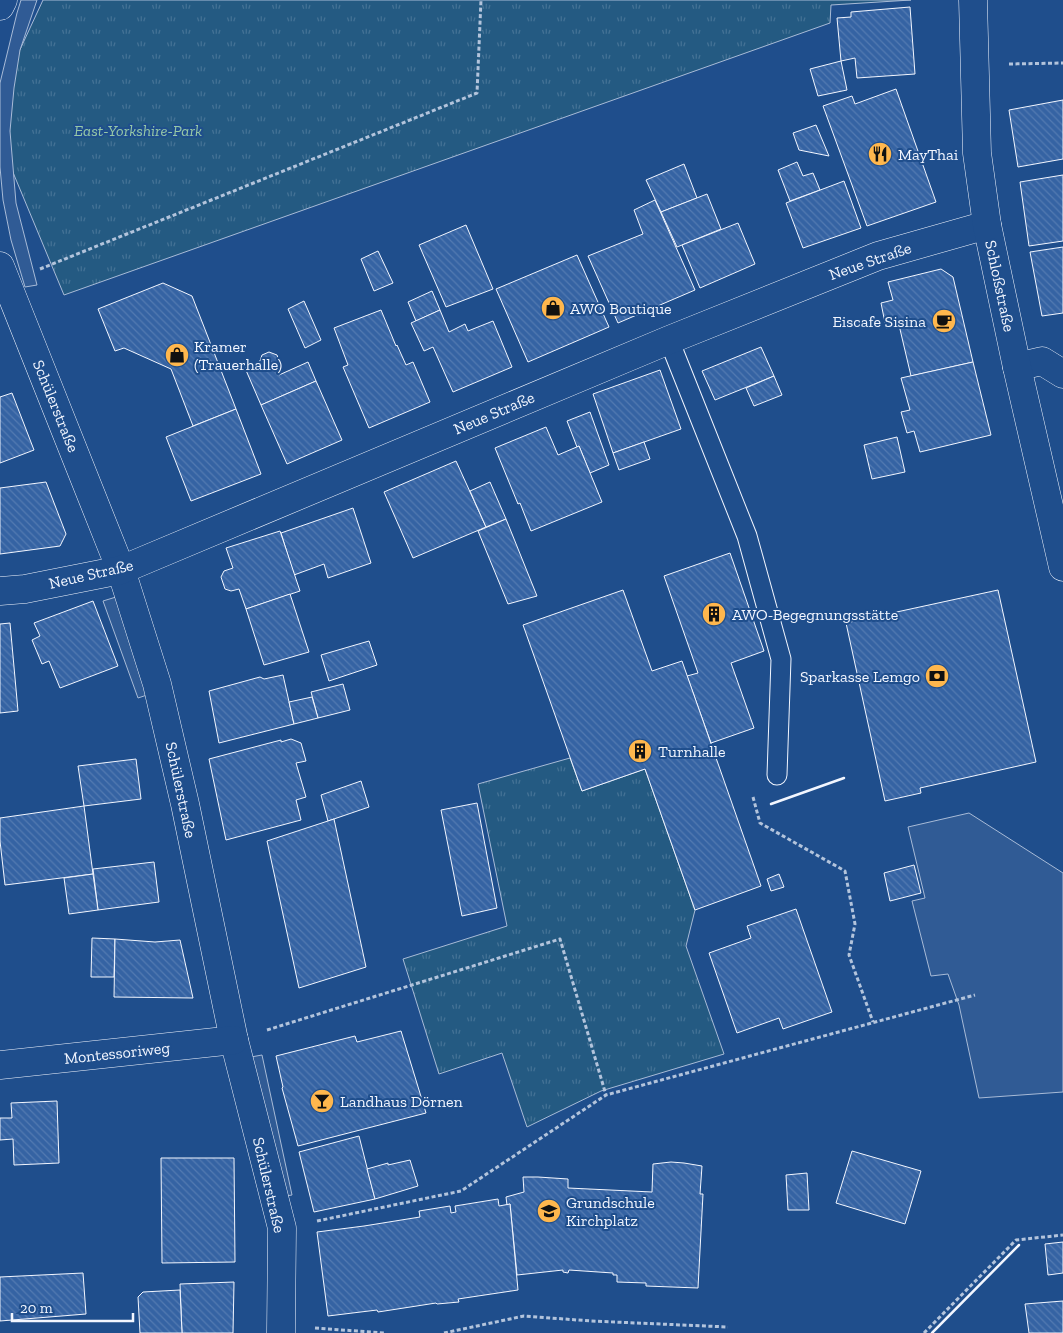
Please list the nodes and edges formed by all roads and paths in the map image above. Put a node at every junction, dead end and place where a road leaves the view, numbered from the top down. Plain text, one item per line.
1 (3, 0) edge
2 (481, 0) edge
3 (973, 0) edge
4 (0, 6) edge
5 (1063, 62) edge
6 (974, 65) junction
7 (987, 225) junction
8 (3, 275) edge
9 (669, 340) junction
10 (1017, 367) junction
11 (1063, 374) edge
12 (1063, 567) edge
13 (121, 570) junction
14 (0, 590) edge
15 (777, 775) joint
16 (975, 995) dead end
17 (874, 1022) junction
18 (234, 1040) junction
19 (0, 1065) edge
20 (606, 1095) junction
21 (282, 1228) junction
22 (1063, 1235) edge
23 (728, 1327) dead end
24 (318, 1328) dead end
25 (281, 1333) edge
26 (384, 1333) edge
27 (444, 1333) edge
28 (924, 1333) edge

1 - 4 street
2 - 8 path
3 - 6 street, Schloßstraße
5 - 6 path
6 - 7 street, Schloßstraße
7 - 9 street, Neue Straße
7 - 10 street, Schloßstraße
8 - 13 street, Schülerstraße
9 - 13 street, Neue Straße
9 - 15 lane
10 - 11 street
10 - 12 street, Schloßstraße
13 - 14 street, Neue Straße
13 - 18 street, Schülerstraße
15 - 17 path
16 - 17 path
17 - 20 path
18 - 19 street, Montessoriweg
18 - 20 path
18 - 21 street, Schülerstraße
20 - 21 path
21 - 25 street, Schülerstraße
22 - 28 path
23 - 27 path
24 - 26 path

